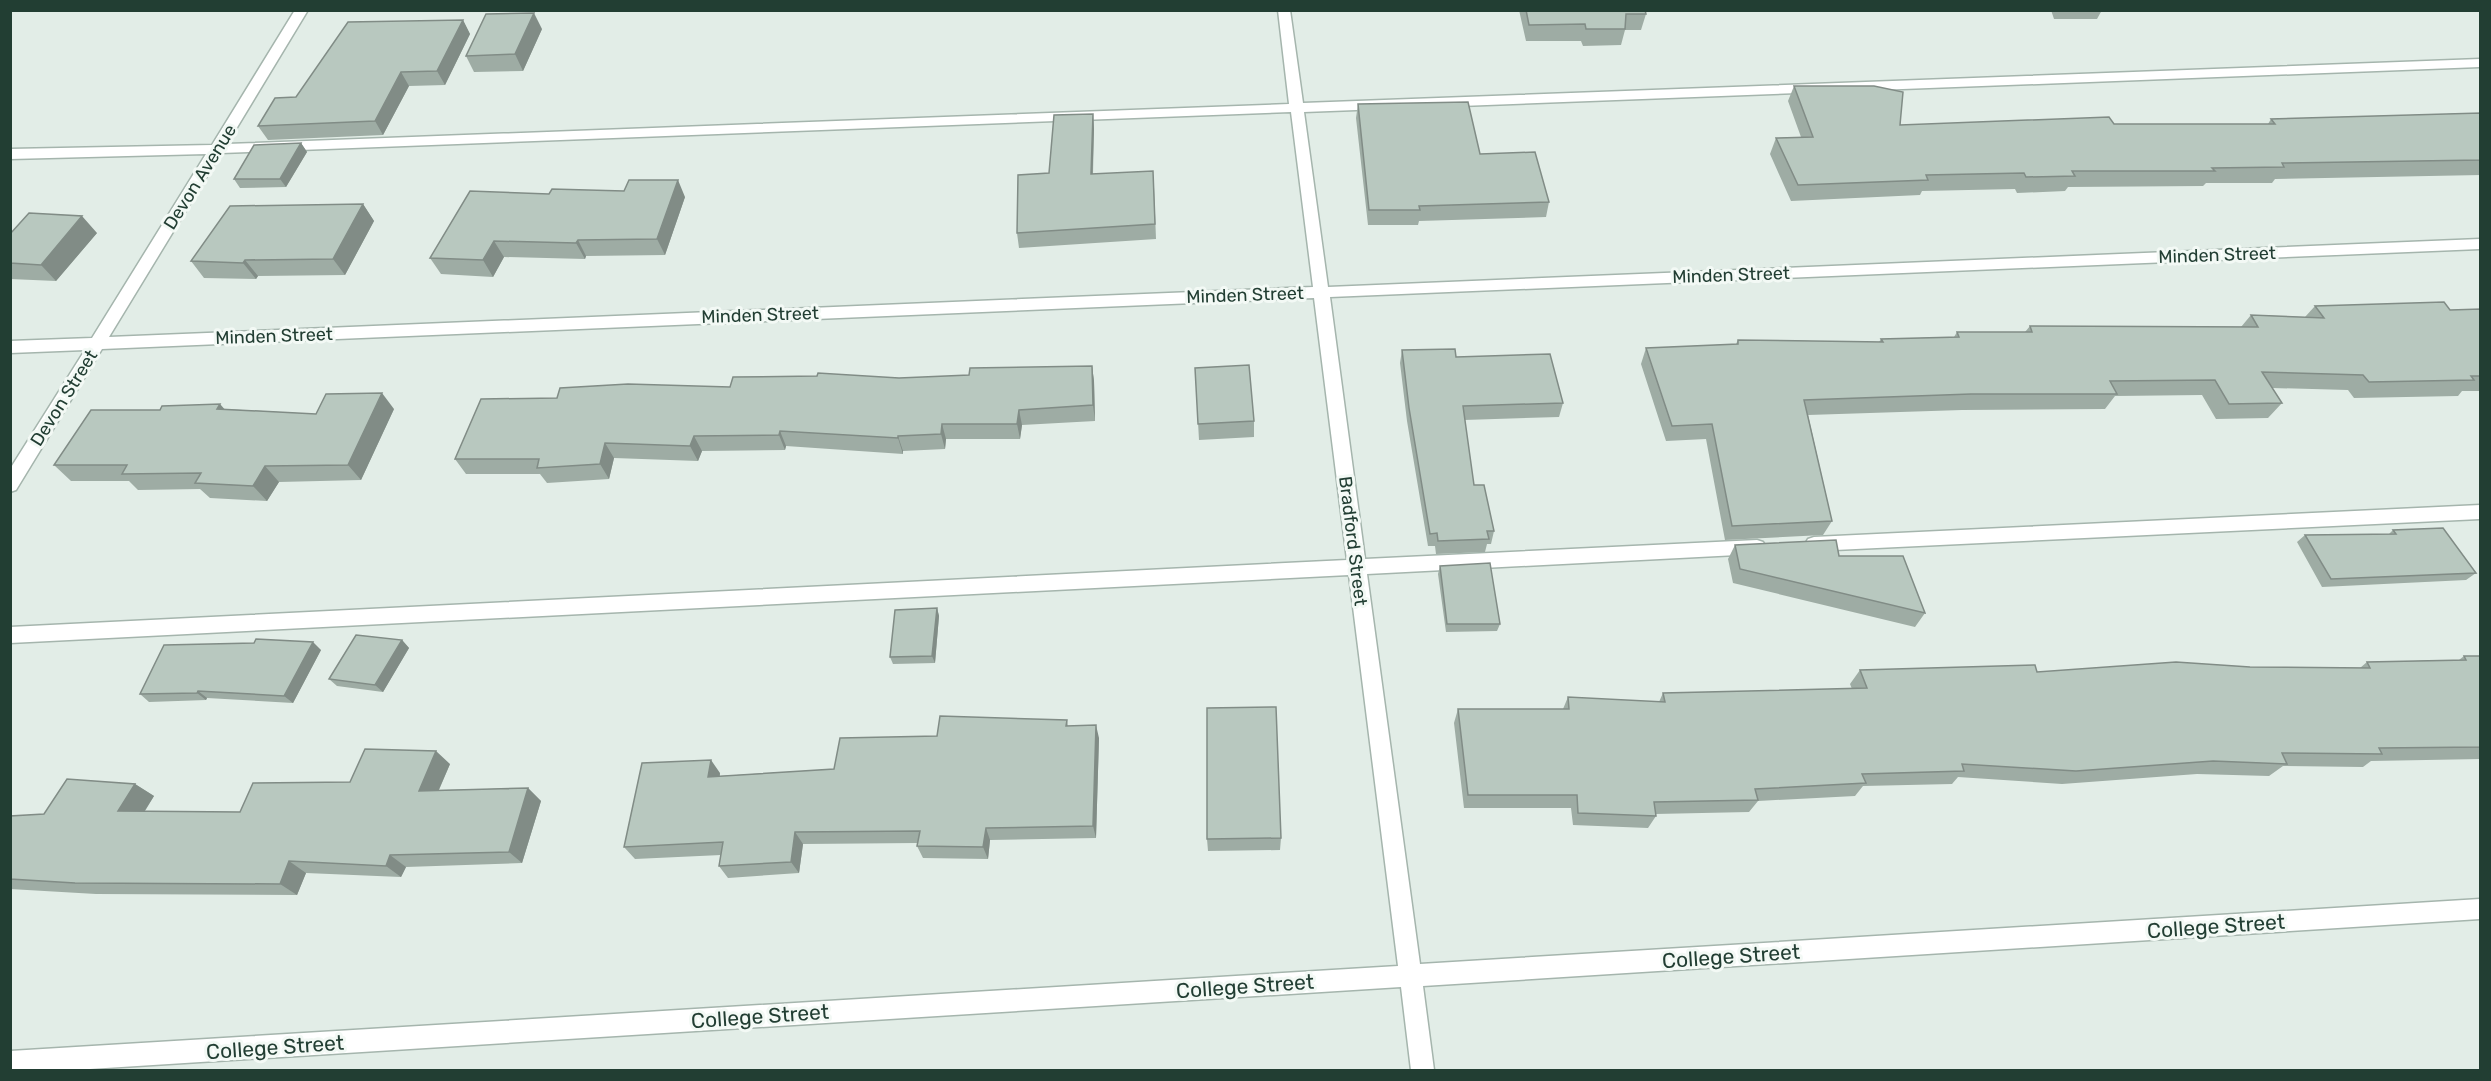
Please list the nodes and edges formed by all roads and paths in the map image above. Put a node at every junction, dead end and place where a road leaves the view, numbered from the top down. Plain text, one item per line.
1 (302, 10) edge
2 (1284, 10) edge
3 (2481, 63) edge
4 (1296, 106) junction
5 (218, 149) junction
6 (10, 154) edge
7 (2481, 244) edge
8 (1320, 292) junction
9 (98, 343) junction
10 (10, 347) edge
11 (10, 485) edge
12 (2481, 512) edge
13 (1799, 545) edge
14 (1775, 546) edge
15 (1356, 566) junction
16 (10, 635) edge
17 (2481, 909) edge
18 (1410, 976) junction
19 (10, 1063) edge
20 (1423, 1071) edge

1 - 5 street, Devon Avenue
2 - 4 street, Bradford Street
3 - 4 street
4 - 5 street
4 - 8 street, Bradford Street
5 - 6 street
5 - 9 street, Devon Avenue
7 - 8 street, Minden Street
8 - 9 street, Minden Street
8 - 15 street, Bradford Street
9 - 10 street, Minden Street
9 - 11 street, Devon Street
12 - 13 street
14 - 15 street
15 - 16 street
15 - 18 street, Bradford Street
17 - 18 street, College Street
18 - 19 street, College Street
18 - 20 street, Bradford Street

